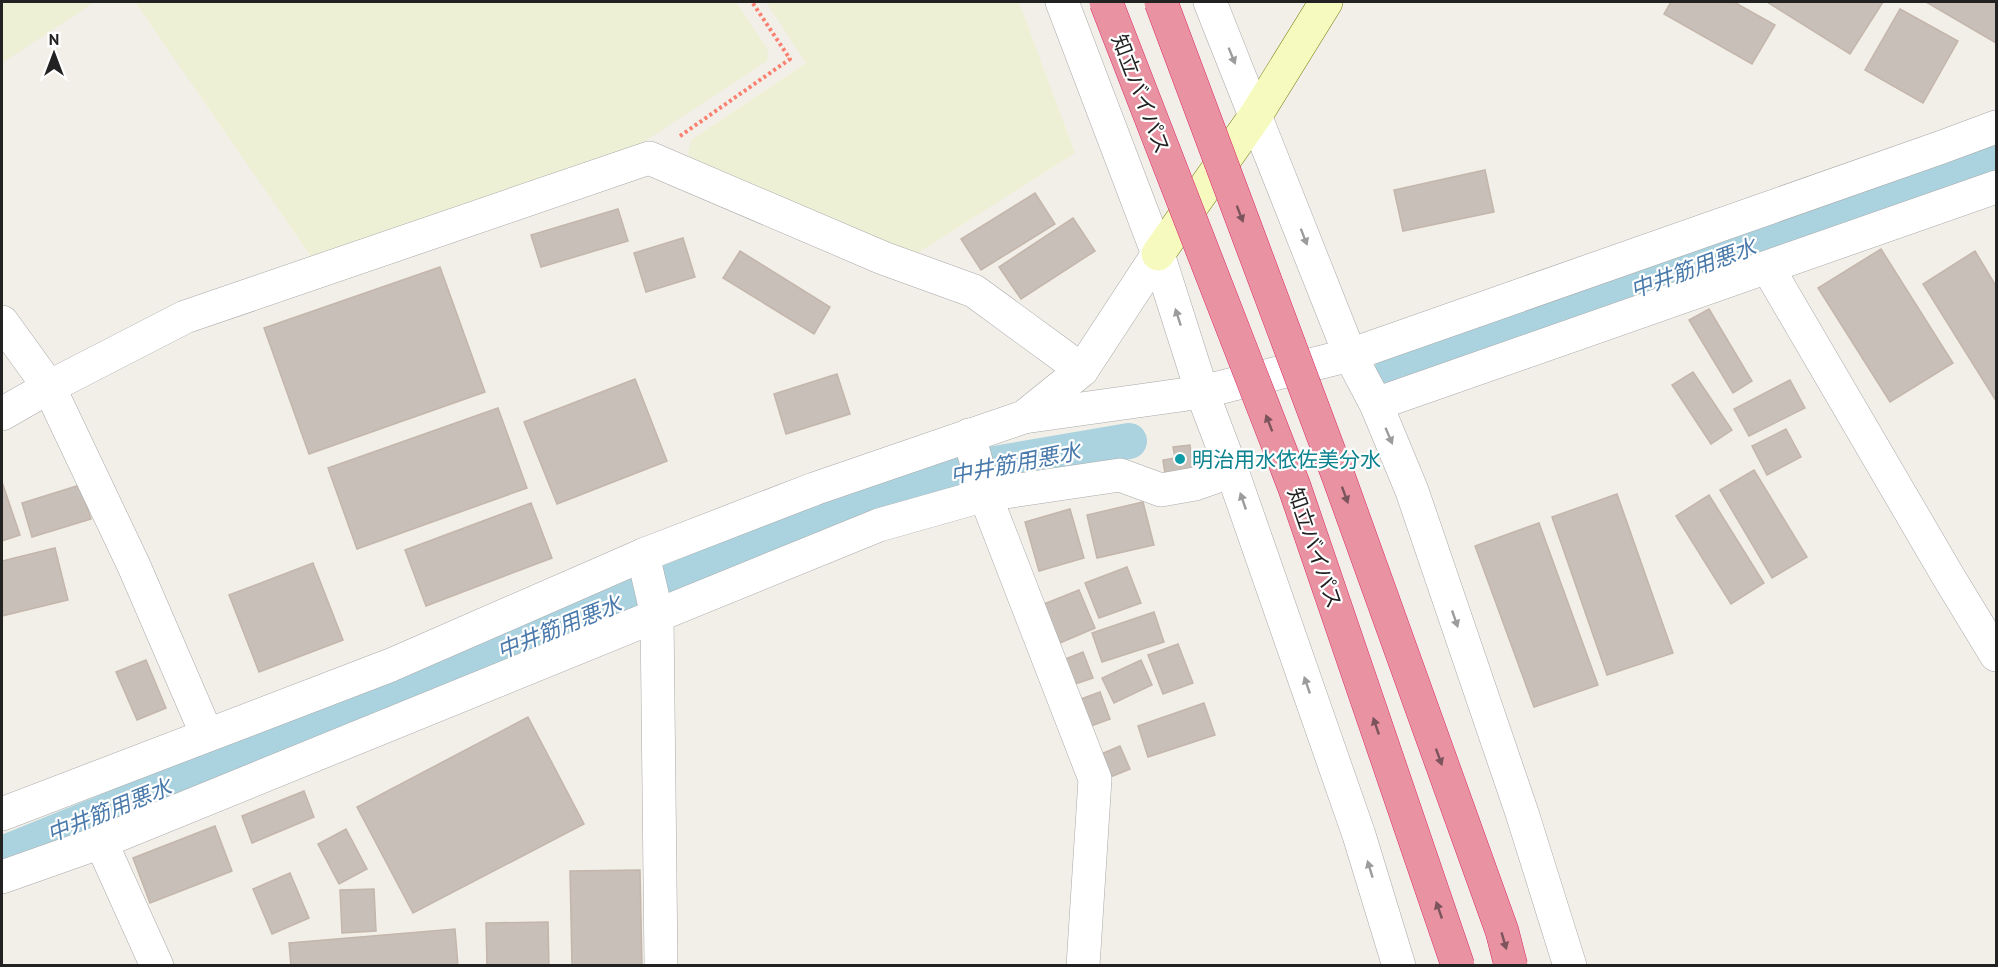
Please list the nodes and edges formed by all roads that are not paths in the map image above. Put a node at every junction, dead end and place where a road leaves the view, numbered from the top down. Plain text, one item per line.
1 (1062, 2) edge
2 (1106, 2) edge
3 (1161, 2) edge
4 (1210, 2) edge
5 (1326, 2) edge
6 (1256, 115) junction
7 (1996, 127) edge
8 (1996, 187) edge
9 (1158, 254) junction
10 (1768, 268) junction
11 (2, 322) edge
12 (1350, 355) junction
13 (1082, 370) junction
14 (49, 387) junction
15 (1202, 392) junction
16 (1376, 404) junction
17 (2, 414) edge
18 (1024, 417) junction
19 (971, 443) junction
20 (1232, 471) junction
21 (984, 489) junction
22 (643, 555) junction
23 (657, 615) junction
24 (1996, 655) edge
25 (207, 735) junction
26 (2, 814) edge
27 (101, 842) junction
28 (2, 877) edge
29 (157, 966) edge
30 (661, 966) edge
31 (1083, 966) edge
32 (1399, 966) edge
33 (1458, 966) edge
34 (1511, 966) edge
35 (1570, 966) edge

1 - 9 street
33 -> 2 highway, 知立バイパス, bridge
3 -> 34 highway, bridge
4 -> 6 street
5 - 6 street
6 - 9 street
6 -> 12 street
7 - 12 street
8 - 10 street
9 - 13 street
15 -> 9 street
10 - 16 street
10 - 24 street
11 - 14 street
12 - 15 street
12 - 16 street
13 - 14 street
13 - 18 street
14 - 17 street
14 - 25 street
15 - 18 street
15 - 20 street
16 -> 35 street
18 - 19 street
19 - 21 street
19 - 22 street
20 - 21 street
32 -> 20 street
21 - 23 street
21 - 31 street
22 - 23 street
22 - 25 street
23 - 27 street
23 - 30 street
25 - 26 street
27 - 28 street
27 - 29 street

